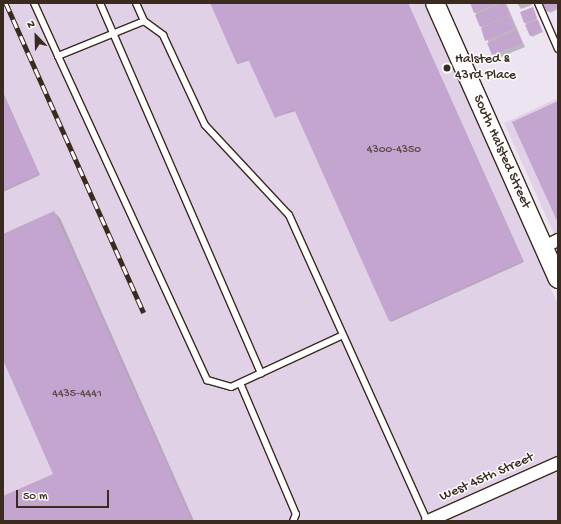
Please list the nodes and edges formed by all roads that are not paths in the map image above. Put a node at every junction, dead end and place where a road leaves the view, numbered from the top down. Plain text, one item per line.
1 (34, 3) edge
2 (100, 3) edge
3 (136, 3) edge
4 (435, 3) edge
5 (538, 3) edge
6 (144, 21) junction
7 (113, 33) junction
8 (558, 49) edge
9 (58, 56) junction
10 (551, 244) edge
11 (558, 279) edge
12 (343, 335) junction
13 (261, 373) junction
14 (240, 383) junction
15 (558, 463) edge
16 (293, 521) edge
17 (428, 521) edge

1 - 9 lane
2 - 7 lane
3 - 6 lane
4 - 10 main road, South Halsted Street
5 - 8 lane
6 - 7 lane
6 - 12 lane
7 - 9 lane
7 - 13 lane
9 - 14 lane
10 - 11 main road, South Halsted Street
12 - 13 lane
12 - 17 lane
13 - 14 lane
14 - 16 lane
15 - 17 street, West 45th Street

